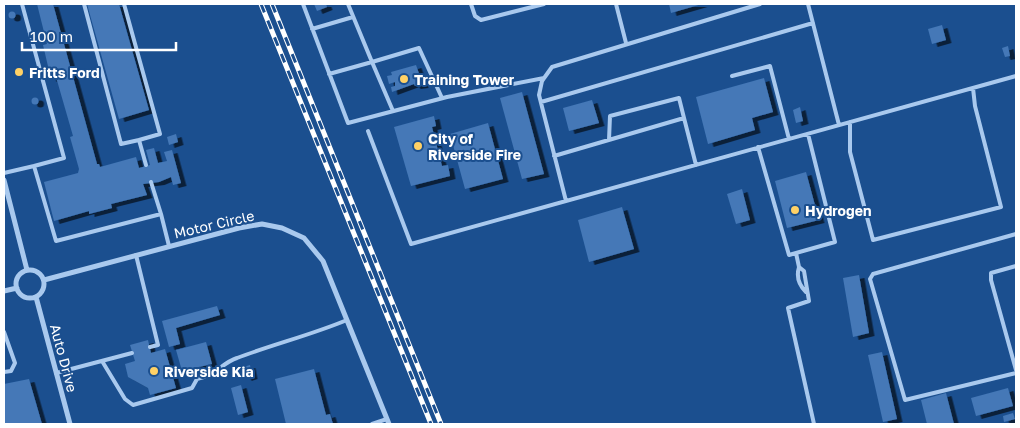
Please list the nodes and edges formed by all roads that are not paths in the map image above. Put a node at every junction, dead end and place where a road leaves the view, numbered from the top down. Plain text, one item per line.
1 (22, 4) edge
2 (84, 4) edge
3 (124, 4) edge
4 (302, 4) edge
5 (348, 4) edge
6 (471, 4) edge
7 (544, 4) edge
8 (616, 4) edge
9 (760, 4) edge
10 (808, 4) edge
11 (353, 17) junction
12 (813, 22) junction
13 (312, 30) junction
14 (626, 43) junction
15 (372, 62) junction
16 (329, 74) junction
17 (732, 76) dead end
18 (1016, 76) edge
19 (544, 78) junction
20 (973, 88) junction
21 (442, 98) junction
22 (541, 102) junction
23 (393, 111) junction
24 (684, 118) junction
25 (850, 122) junction
26 (839, 125) junction
27 (368, 131) dead end
28 (808, 134) junction
29 (789, 139) junction
30 (139, 140) junction
31 (609, 140) junction
32 (758, 148) junction
33 (554, 156) junction
34 (146, 165) dead end
35 (696, 165) junction
36 (34, 166) junction
37 (4, 173) edge
38 (4, 180) edge
39 (151, 182) dead end
40 (566, 201) junction
41 (161, 214) junction
42 (1016, 234) edge
43 (169, 246) junction
44 (796, 252) junction
45 (136, 255) junction
46 (1016, 266) edge
47 (799, 267) junction
48 (27, 270) junction
49 (44, 280) junction
50 (17, 288) junction
51 (4, 292) edge
52 (806, 292) junction
53 (36, 298) junction
54 (347, 320) junction
55 (4, 332) edge
56 (150, 347) dead end
57 (132, 353) dead end
58 (102, 361) junction
59 (4, 372) edge
60 (1016, 372) edge
61 (56, 373) junction
62 (388, 422) edge
63 (70, 424) edge
64 (372, 424) edge
65 (814, 424) edge

1 - 36 lane
2 - 30 lane
3 - 30 lane
4 - 13 lane
5 - 11 lane
6 - 7 lane
8 - 14 lane
9 - 14 lane
10 - 12 lane
11 - 13 lane
11 - 15 lane
12 - 22 lane
12 - 26 lane
13 - 16 lane
14 - 19 lane
15 - 16 lane
15 - 21 lane
15 - 23 lane
16 - 23 lane
17 - 29 lane
18 - 20 lane
19 - 21 lane
19 - 22 lane
20 - 25 lane
20 - 25 lane
21 - 23 lane
22 - 33 lane
24 - 31 lane
24 - 31 lane
24 - 35 lane
25 - 26 lane
26 - 28 lane
27 - 40 lane
28 - 29 lane
28 - 44 lane
29 - 32 lane
30 - 34 lane
31 - 33 lane
32 - 35 lane
32 - 44 lane
33 - 40 lane
35 - 40 lane
36 - 37 lane
36 - 41 lane
38 - 48 street
39 - 41 lane
41 - 43 lane
42 - 60 lane
43 - 45 street, Motor Circle
43 - 54 street, Motor Circle
44 - 47 lane
45 - 49 street, Motor Circle
45 - 56 lane
46 - 60 lane
47 - 52 lane
47 - 52 lane
48 - 49 street
48 - 50 street
49 - 53 street
50 - 51 street
50 - 53 street
52 - 65 lane
53 - 61 street, Auto Drive
54 - 58 lane
54 - 62 street, Motor Circle
55 - 59 lane
57 - 58 lane
58 - 61 lane
61 - 63 street, Auto Drive
62 - 64 lane

